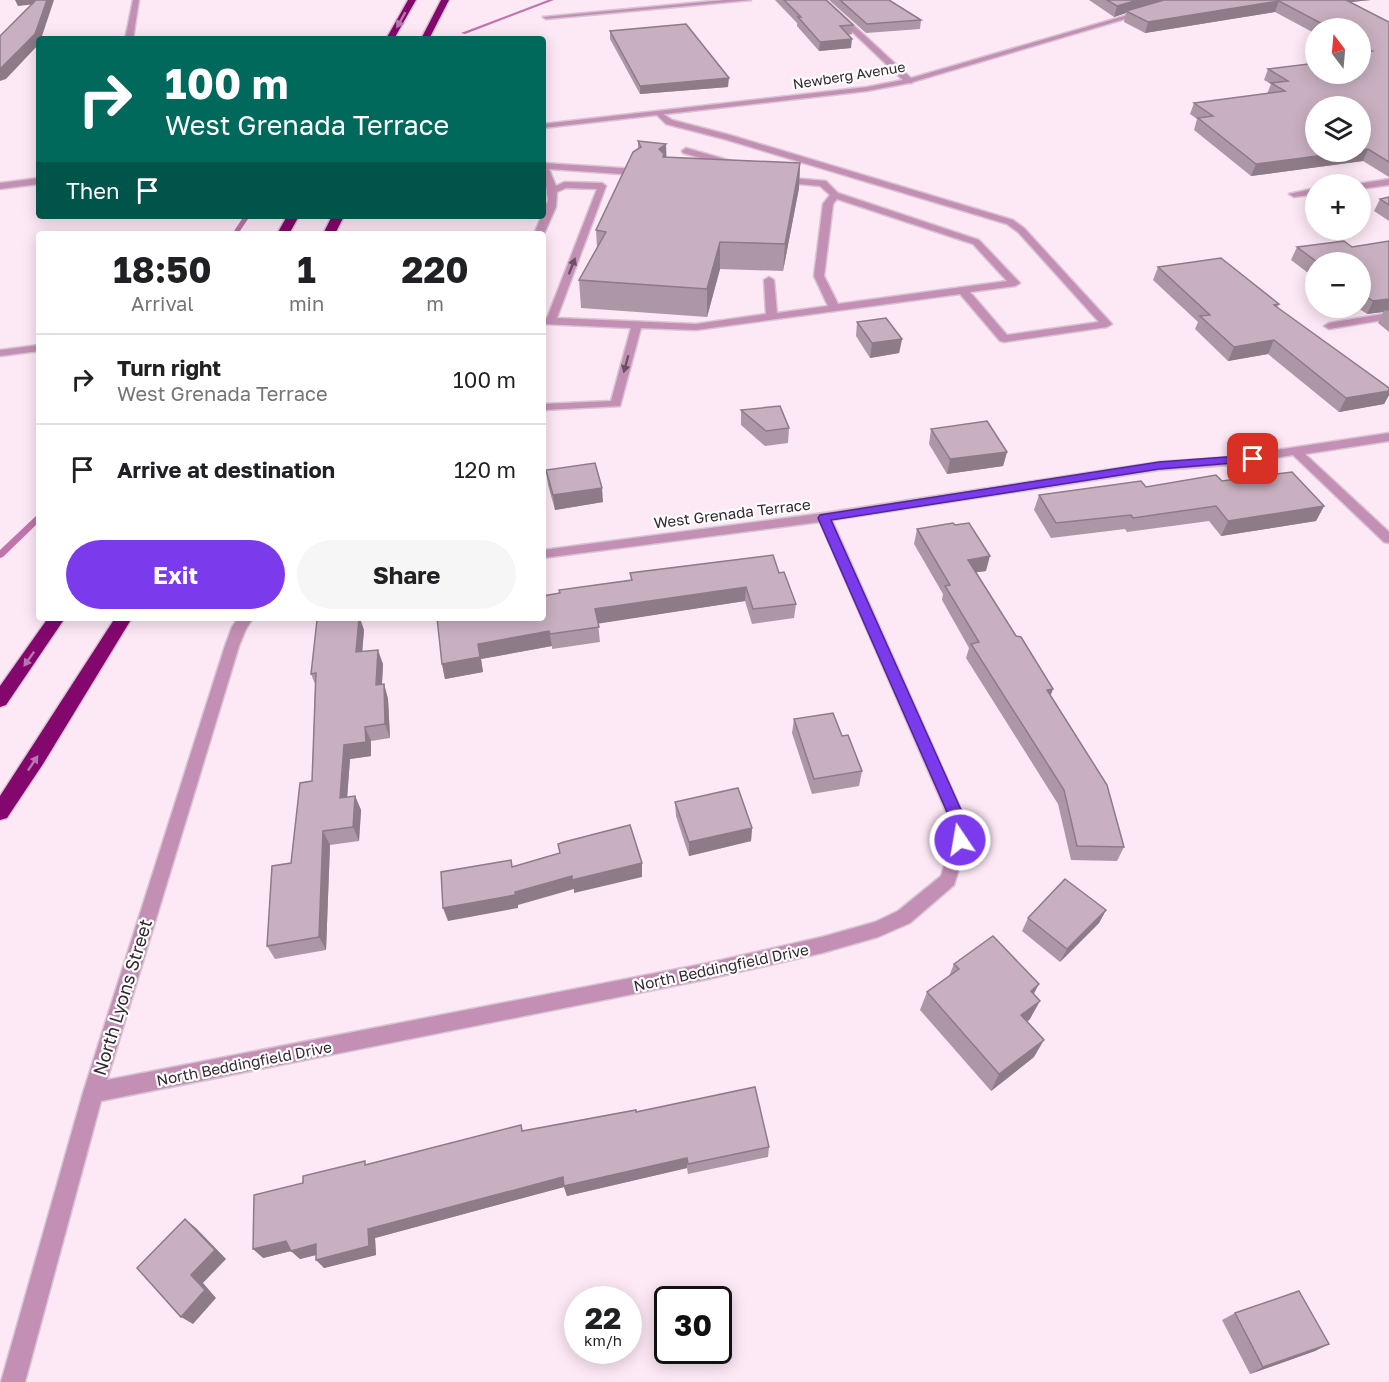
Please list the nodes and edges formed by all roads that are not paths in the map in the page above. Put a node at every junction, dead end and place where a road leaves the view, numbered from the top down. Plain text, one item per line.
1 (136, 0) edge
2 (412, 0) edge
3 (445, 0) edge
4 (748, 0) edge
5 (822, 0) edge
6 (1186, 0) edge
7 (546, 17) dead end
8 (130, 36) edge
9 (392, 36) edge
10 (427, 36) edge
11 (909, 81) junction
12 (659, 113) junction
13 (546, 126) edge
14 (686, 151) dead end
15 (546, 166) edge
16 (741, 167) edge
17 (546, 172) edge
18 (636, 172) edge
19 (841, 172) junction
20 (774, 178) edge
21 (36, 181) edge
22 (1389, 182) edge
23 (823, 183) junction
24 (1371, 184) edge
25 (0, 186) edge
26 (555, 190) junction
27 (1305, 192) edge
28 (1294, 194) dead end
29 (835, 195) junction
30 (546, 219) edge
31 (769, 280) dead end
32 (963, 291) junction
33 (835, 309) junction
34 (1389, 316) edge
35 (772, 318) junction
36 (547, 321) edge
37 (636, 324) junction
38 (1329, 326) dead end
39 (36, 348) edge
40 (0, 353) edge
41 (546, 407) edge
42 (1389, 438) edge
43 (1297, 453) junction
44 (824, 518) junction
45 (1389, 539) edge
46 (546, 554) edge
47 (55, 621) edge
48 (122, 621) edge
49 (244, 621) edge
50 (0, 700) edge
51 (0, 812) edge
52 (93, 1093) junction
53 (13, 1382) edge

1 - 8 street
2 -> 9 highway
3 - 10 highway
4 - 7 street
5 - 11 street
6 - 11 street, Newberg Avenue
11 - 12 street, Newberg Avenue
12 - 13 street, Newberg Avenue
12 - 19 street
14 - 16 street
15 - 18 street
17 - 26 street
19 - 23 street
19 - 32 street
20 - 23 street
21 - 25 street
22 - 24 street
23 - 29 street
26 - 30 street
36 -> 26 street
27 - 28 street
29 - 32 street
29 - 33 street
31 - 35 street
32 - 33 street
33 - 35 street
34 - 38 street
35 - 37 street
36 - 37 street
37 -> 41 street
39 - 40 street
42 - 43 street, West Grenada Terrace
43 - 44 street, West Grenada Terrace
43 - 45 street
44 - 46 street, West Grenada Terrace
44 - 52 street, North Beddingfield Drive
47 -> 50 highway
51 -> 48 highway
49 - 52 street, North Lyons Street
52 - 53 street, North Lyons Street

